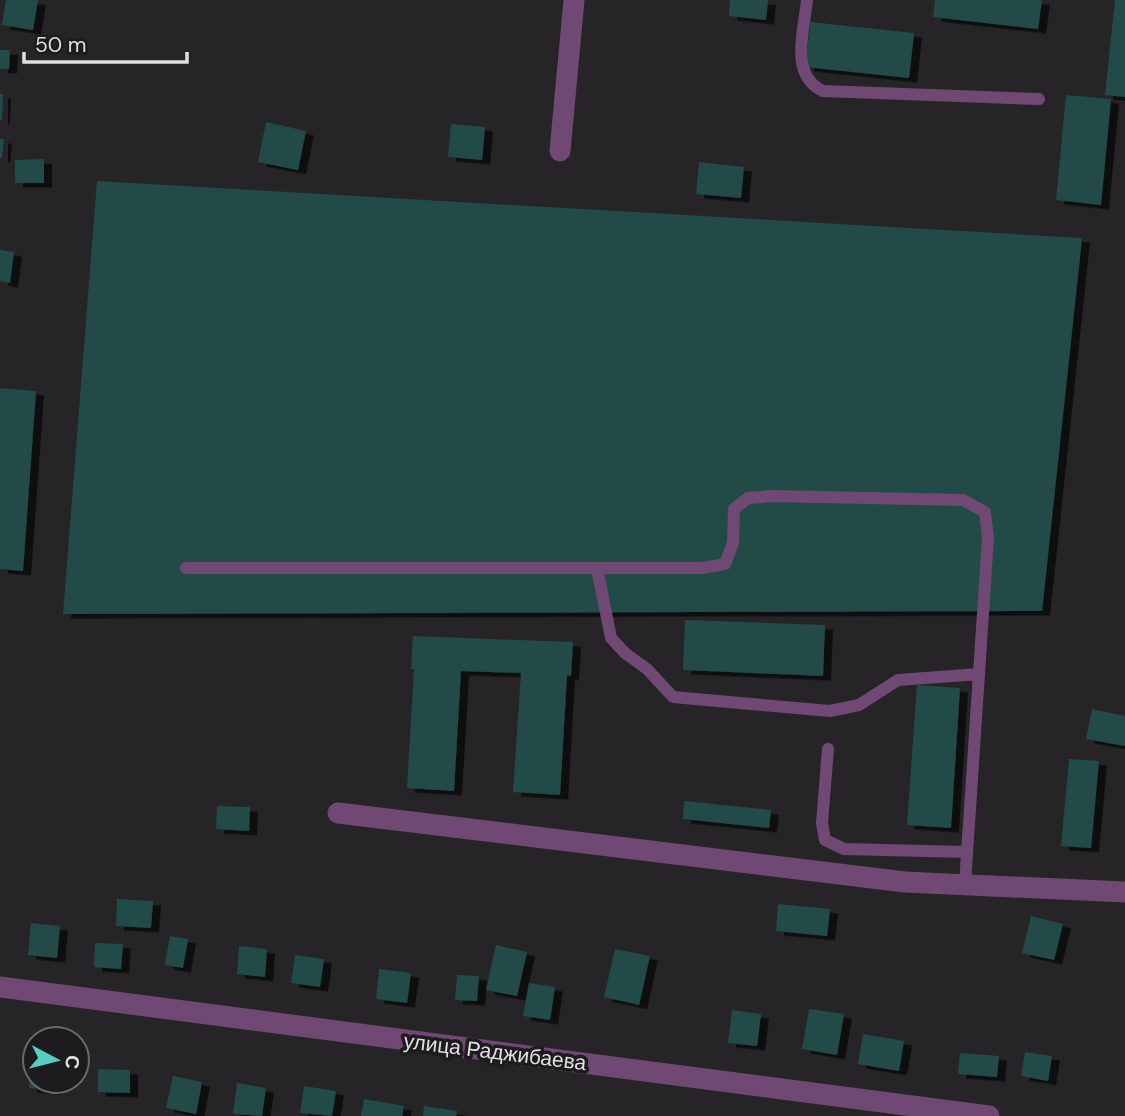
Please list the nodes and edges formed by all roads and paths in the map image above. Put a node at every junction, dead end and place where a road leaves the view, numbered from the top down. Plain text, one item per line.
1 (574, 0) edge
2 (807, 0) edge
3 (1039, 99) dead end
4 (560, 151) dead end
5 (186, 568) dead end
6 (597, 568) junction
7 (979, 674) junction
8 (828, 750) dead end
9 (338, 813) dead end
10 (966, 852) junction
11 (965, 884) junction
12 (1125, 892) edge
13 (0, 987) edge
14 (989, 1116) edge

1 - 4 street
2 - 3 lane
5 - 6 lane
6 - 7 lane
6 - 7 lane
7 - 10 lane
8 - 10 lane
9 - 11 street
10 - 11 lane
11 - 12 street
13 - 14 street, улица Раджибаева

